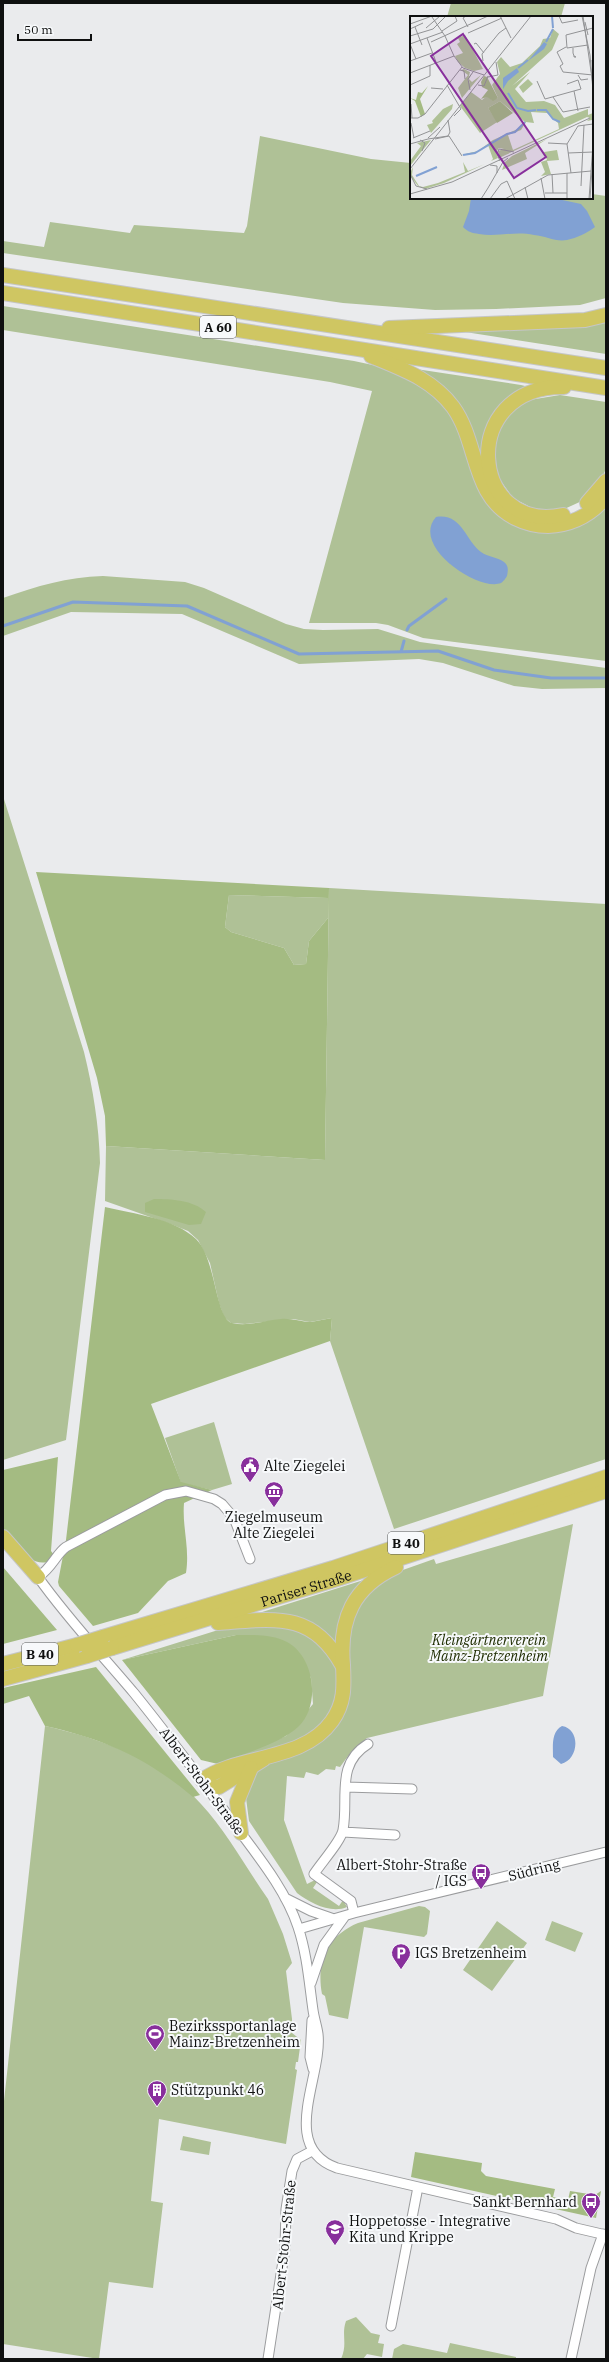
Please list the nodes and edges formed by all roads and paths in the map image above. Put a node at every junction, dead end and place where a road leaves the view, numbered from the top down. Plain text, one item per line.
1 (3, 275) edge
2 (3, 293) edge
3 (606, 315) edge
4 (358, 329) junction
5 (353, 348) junction
6 (605, 368) edge
7 (604, 388) edge
8 (606, 481) edge
9 (606, 497) edge
10 (606, 1477) edge
11 (606, 1491) edge
12 (3, 1537) edge
13 (446, 1544) junction
14 (250, 1558) dead end
15 (38, 1577) junction
16 (196, 1624) junction
17 (3, 1664) edge
18 (343, 1666) junction
19 (3, 1679) edge
20 (368, 1744) dead end
21 (264, 1759) junction
22 (251, 1767) junction
23 (202, 1780) junction
24 (346, 1787) junction
25 (412, 1789) dead end
26 (343, 1832) junction
27 (240, 1833) junction
28 (395, 1835) dead end
29 (606, 1852) edge
30 (285, 1898) junction
31 (350, 1914) junction
32 (334, 1918) junction
33 (299, 1929) junction
34 (310, 1985) junction
35 (312, 2151) junction
36 (418, 2187) junction
37 (604, 2234) edge
38 (391, 2326) dead end
39 (268, 2359) edge
40 (571, 2359) edge

1 - 4 highway, A 60
2 - 5 highway, A 60
3 - 4 highway
4 - 6 highway, A 60
5 - 7 highway, A 60
5 - 9 highway
7 - 8 highway
10 - 17 highway, Pariser Straße / B 40, bridge
11 - 13 highway, Pariser Straße / B 40
12 - 15 highway
13 - 16 highway, Pariser Straße / B 40
13 - 18 highway, B 40
14 - 15 street
15 - 23 street, Albert-Stohr-Straße
16 - 18 highway, B 40
16 - 19 highway, Pariser Straße / B 40, bridge
18 - 21 highway, B 40
20 - 24 street
21 - 22 highway, B 40
21 - 23 highway, B 40
22 - 23 highway, B 40
22 - 27 highway
23 - 27 street, Albert-Stohr-Straße
24 - 25 street
24 - 26 street
26 - 28 street
26 - 31 street
27 - 30 street, Albert-Stohr-Straße
29 - 31 street, Südring
30 - 32 street, Südring
30 - 33 street, Albert-Stohr-Straße
31 - 32 street, Südring
31 - 34 street
32 - 33 street, Südring
33 - 34 street, Albert-Stohr-Straße
34 - 35 street, Albert-Stohr-Straße
35 - 36 street
35 - 39 street, Albert-Stohr-Straße
36 - 37 street
36 - 38 street
37 - 40 street

